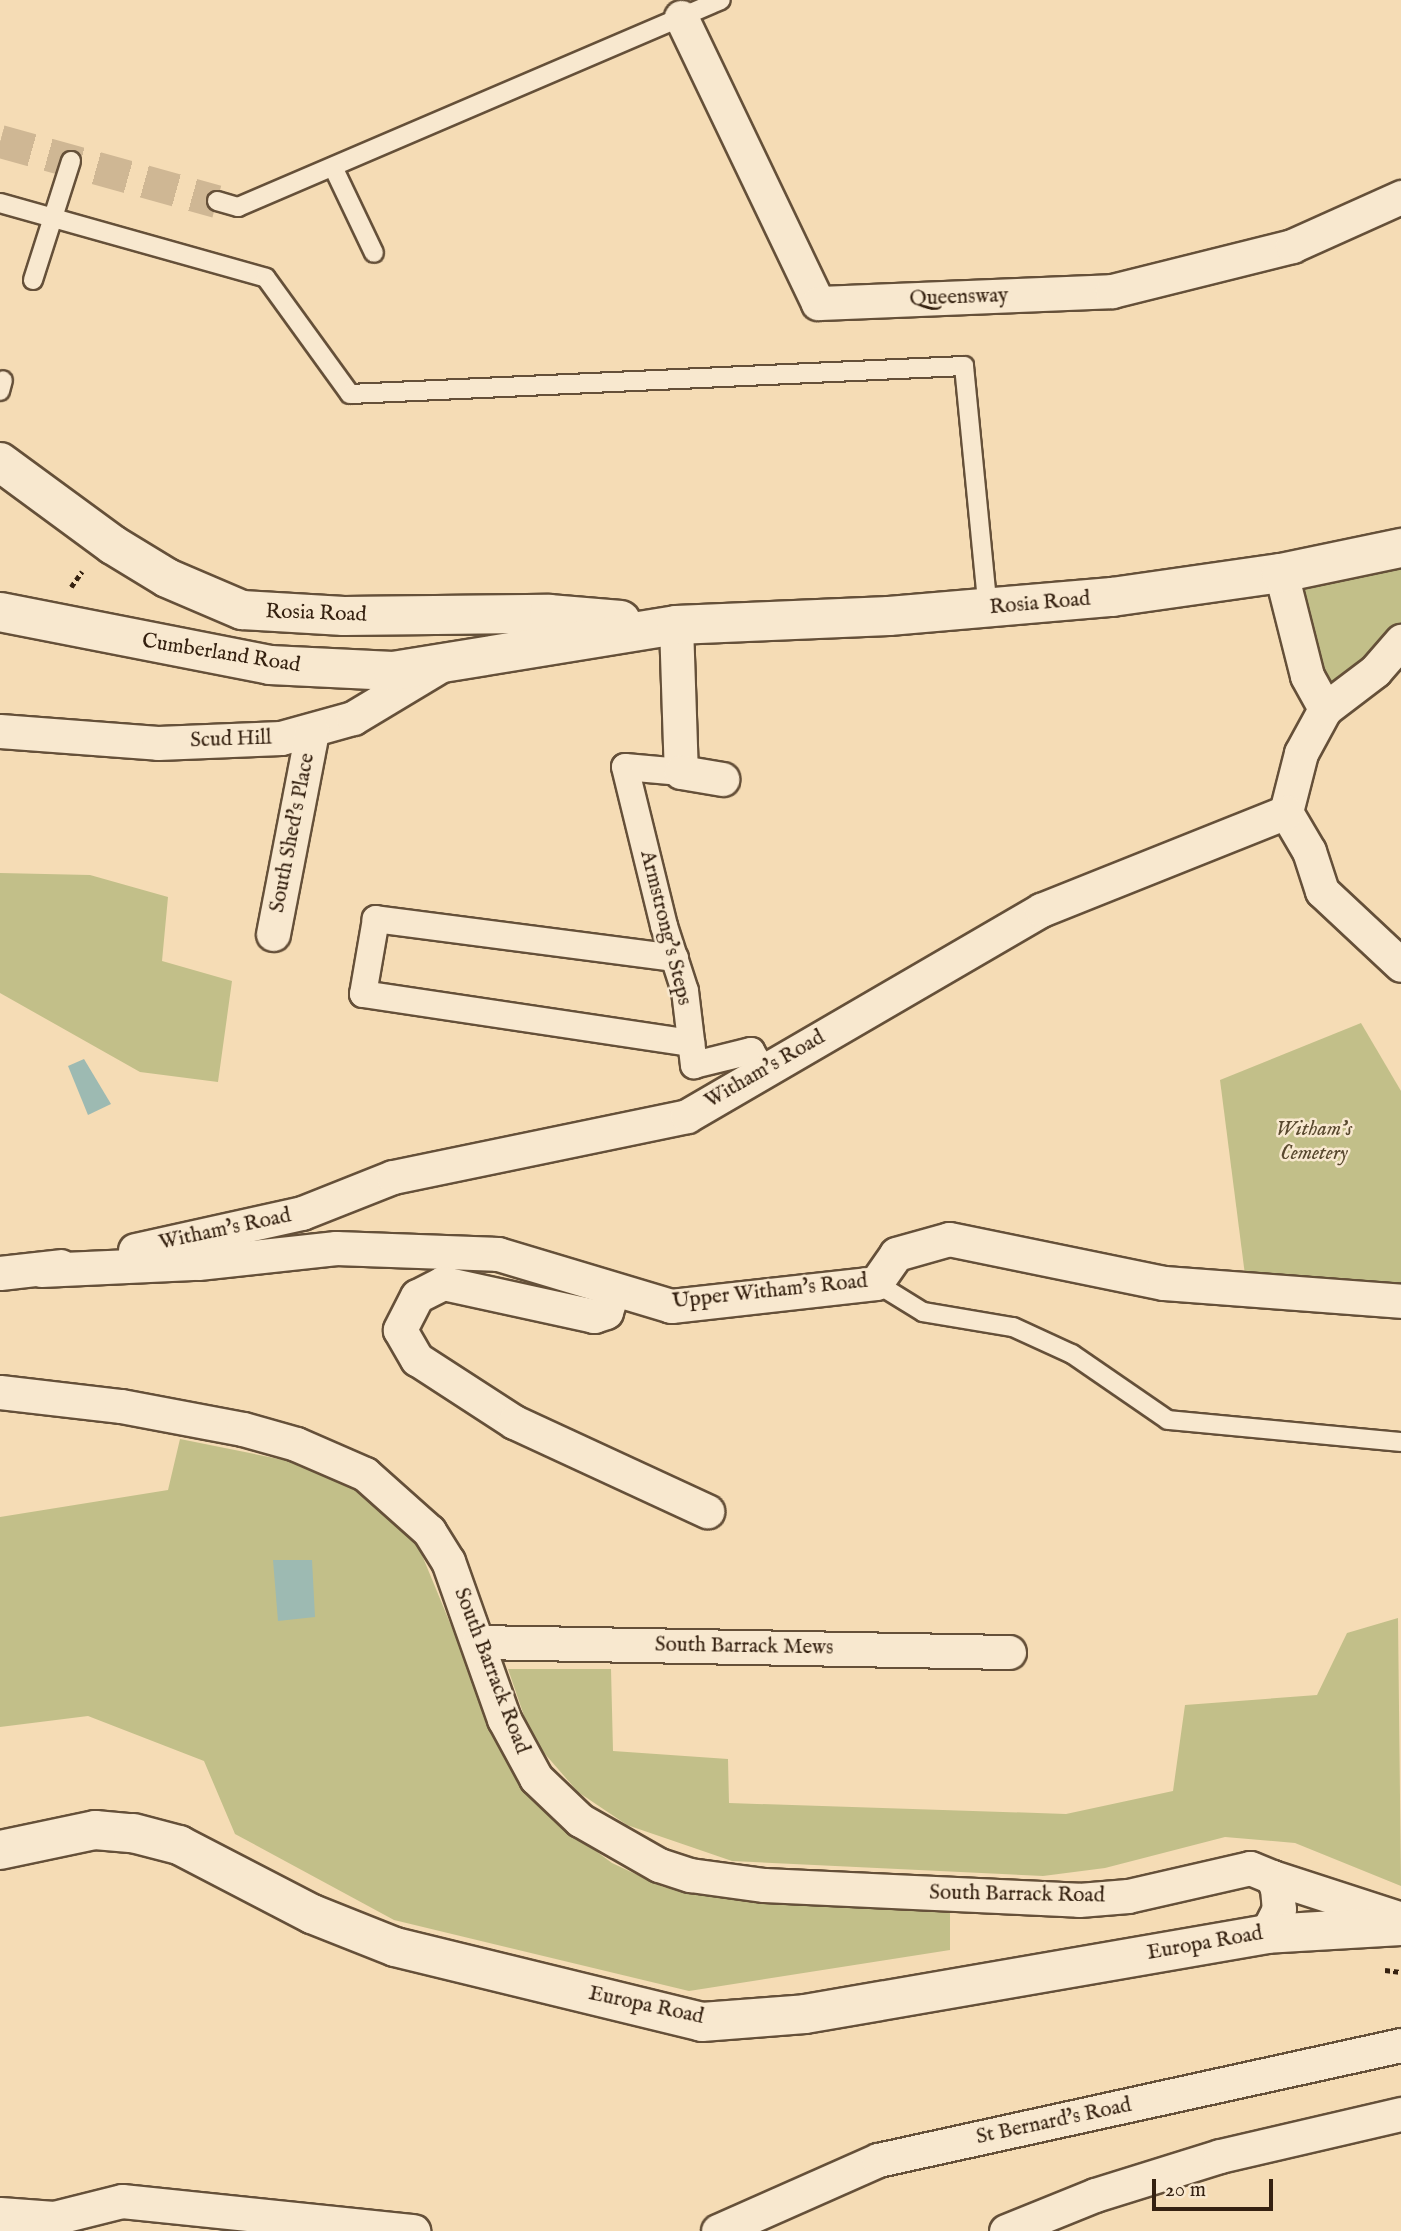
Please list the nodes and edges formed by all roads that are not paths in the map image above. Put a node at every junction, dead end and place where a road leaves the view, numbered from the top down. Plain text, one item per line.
1 (721, 0) edge
2 (681, 17) junction
3 (71, 161) dead end
4 (332, 167) junction
5 (1401, 197) edge
6 (217, 201) tunnel mouth
7 (0, 203) edge
8 (51, 218) junction
9 (374, 253) dead end
10 (33, 280) dead end
11 (0, 462) edge
12 (1401, 548) edge
13 (1280, 573) junction
14 (988, 609) junction
15 (0, 612) edge
16 (676, 625) junction
17 (1401, 641) edge
18 (444, 663) junction
19 (1325, 709) junction
20 (0, 731) edge
21 (312, 732) junction
22 (681, 772) junction
23 (722, 779) dead end
24 (1286, 812) junction
25 (274, 934) dead end
26 (675, 958) junction
27 (1401, 965) edge
28 (691, 1043) junction
29 (763, 1070) junction
30 (41, 1270) junction
31 (0, 1273) edge
32 (876, 1283) junction
33 (613, 1290) junction
34 (1401, 1301) edge
35 (0, 1392) edge
36 (1401, 1442) edge
37 (707, 1511) dead end
38 (478, 1642) junction
39 (1009, 1651) dead end
40 (0, 1850) edge
41 (1272, 1877) junction
42 (1401, 1919) edge
43 (1401, 1926) edge
44 (1266, 1934) junction
45 (1401, 2045) edge
46 (1401, 2114) edge
47 (0, 2214) edge
48 (413, 2231) edge
49 (718, 2231) edge
50 (1006, 2231) edge

1 - 2 lane
2 - 4 lane
2 - 5 street, Queensway
3 - 8 lane
4 - 6 lane
4 - 9 lane
7 - 8 lane
8 - 10 lane
8 - 14 lane
11 - 16 main road, Rosia Road
12 - 13 main road, Rosia Road
13 - 14 main road, Rosia Road
13 - 19 street
14 - 16 main road, Rosia Road
15 - 18 main road, Cumberland Road
16 - 18 main road, Rosia Road
16 - 22 street
17 - 19 street
18 - 21 street, Scud Hill
19 - 24 street
20 - 21 street, Scud Hill
21 - 25 street, South Shed's Place
22 - 23 street
22 - 26 street, Armstrong's Steps
24 - 27 street
24 - 29 street, Witham's Road
26 - 28 street, Armstrong's Steps
26 - 28 street
28 - 29 street
29 - 30 street, Witham's Road
30 - 31 street, Witham's Road
30 - 33 street, Upper Witham's Road
32 - 33 street, Upper Witham's Road
32 - 34 street, Upper Witham's Road
32 - 36 lane
33 - 37 street
35 - 38 street, South Barrack Road
38 - 39 street, South Barrack Mews
38 - 41 street, South Barrack Road
40 - 44 main road, Europa Road
41 - 42 street, South Barrack Road
41 - 44 street
43 - 44 main road, Europa Road
45 - 49 street, St Bernard's Road
46 - 50 street
47 - 48 street

